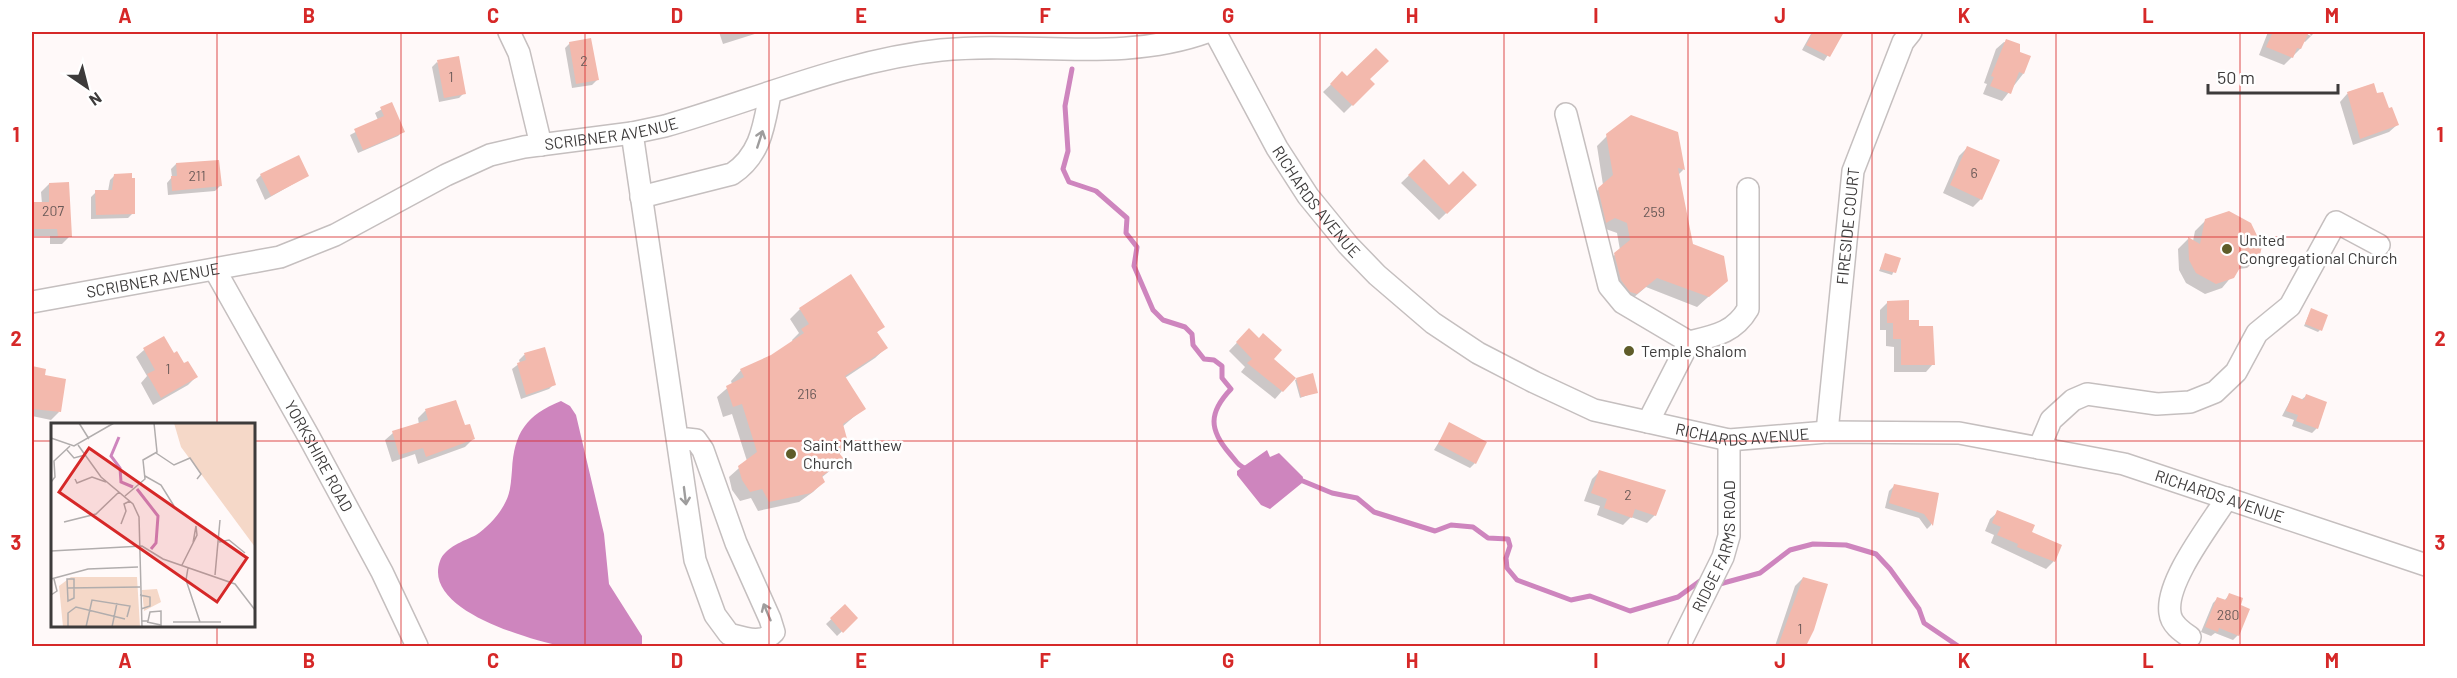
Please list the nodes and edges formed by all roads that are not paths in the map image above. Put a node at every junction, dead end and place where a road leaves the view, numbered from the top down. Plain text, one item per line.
1 (509, 32) edge
2 (1207, 32) edge
3 (1215, 32) edge
4 (1911, 32) edge
5 (770, 94) junction
6 (1566, 114) dead end
7 (632, 133) junction
8 (541, 145) junction
9 (1748, 189) dead end
10 (641, 197) junction
11 (2379, 245) dead end
12 (214, 270) junction
13 (32, 302) edge
14 (1689, 342) junction
15 (1647, 422) junction
16 (1827, 432) junction
17 (678, 438) junction
18 (1729, 440) junction
19 (2039, 448) junction
20 (2227, 498) junction
21 (2426, 565) edge
22 (2190, 638) dead end
23 (416, 646) edge
24 (1679, 646) edge

1 - 8 street
2 - 5 street, SCRIBNER AVENUE
3 - 15 street, RICHARDS AVENUE
4 - 16 street, FIRESIDE COURT
5 - 7 street, SCRIBNER AVENUE
10 -> 5 street
6 - 14 street
7 - 8 street, SCRIBNER AVENUE
7 - 10 street
8 - 12 street, SCRIBNER AVENUE
9 - 14 street
10 - 17 street
11 - 19 street
12 - 13 street, SCRIBNER AVENUE
12 - 23 street, YORKSHIRE ROAD
14 - 15 street
15 - 18 street, RICHARDS AVENUE
16 - 18 street, RICHARDS AVENUE
16 - 19 street, RICHARDS AVENUE
17 -> 17 street
18 - 24 street, RIDGE FARMS ROAD
19 - 20 street, RICHARDS AVENUE
20 - 21 street, RICHARDS AVENUE
20 - 22 street

